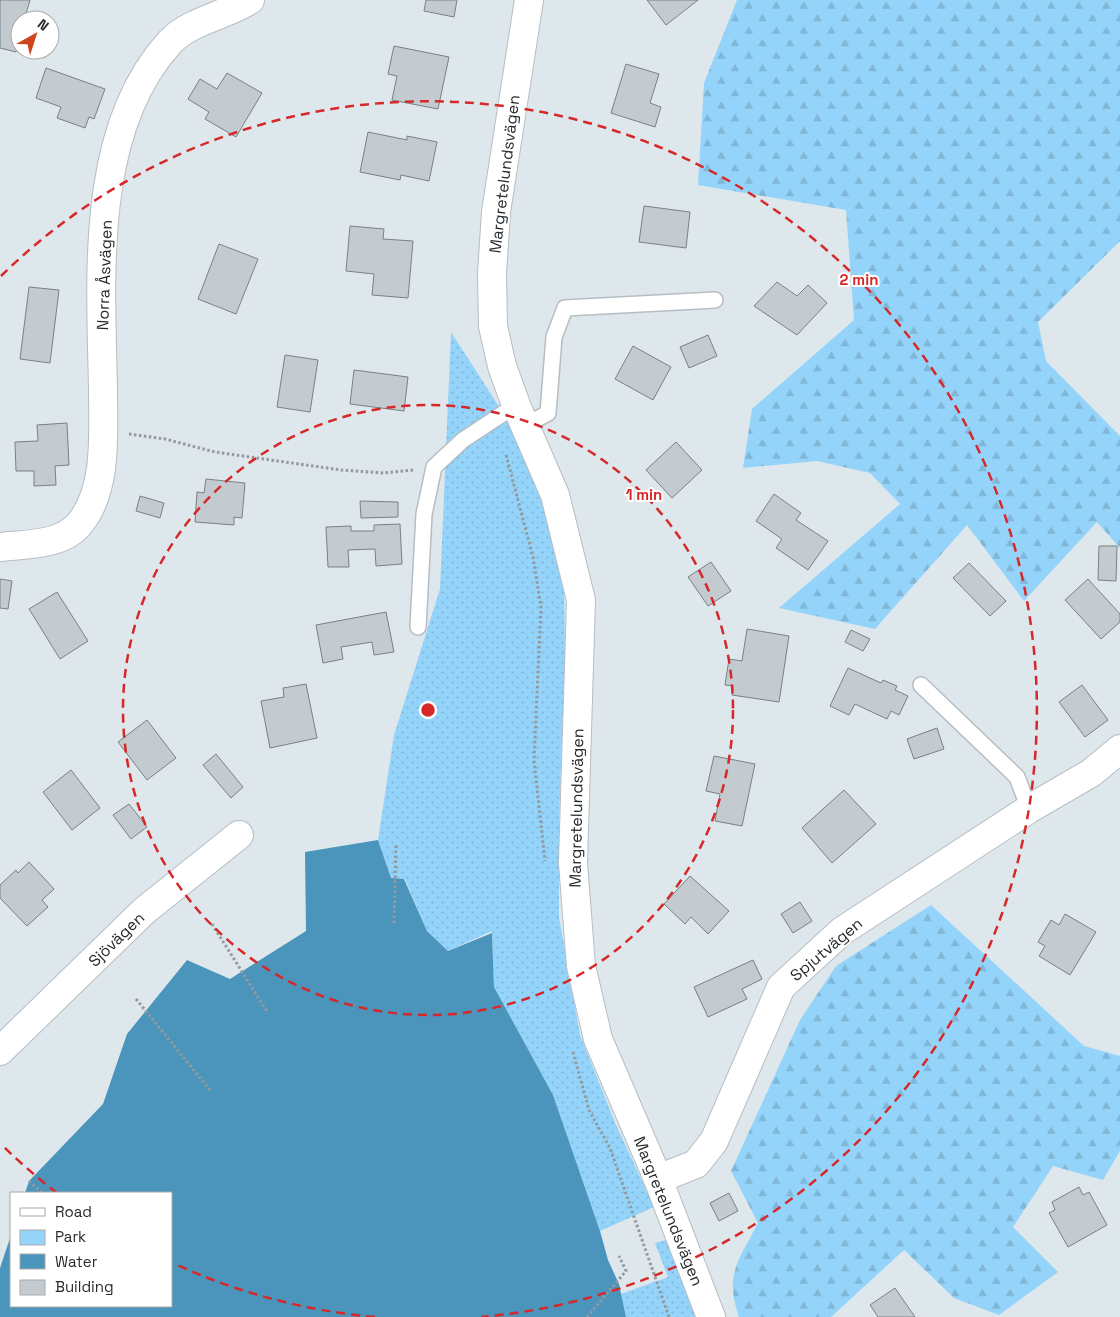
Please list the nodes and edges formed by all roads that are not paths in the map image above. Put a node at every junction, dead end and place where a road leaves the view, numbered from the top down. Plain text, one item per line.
1 (250, 0) edge
2 (529, 0) edge
3 (716, 300) dead end
4 (513, 416) junction
5 (0, 546) edge
6 (418, 627) dead end
7 (921, 685) dead end
8 (1120, 749) edge
9 (1029, 809) junction
10 (239, 835) dead end
11 (0, 1051) edge
12 (658, 1179) junction
13 (712, 1317) edge

1 - 5 street, Norra Åsvägen
2 - 4 street, Margretelundsvägen
3 - 4 lane
4 - 6 lane
4 - 12 street, Margretelundsvägen
7 - 9 lane
8 - 9 street, Spjutvägen
9 - 12 street, Spjutvägen
10 - 11 street, Sjövägen
12 - 13 street, Margretelundsvägen

